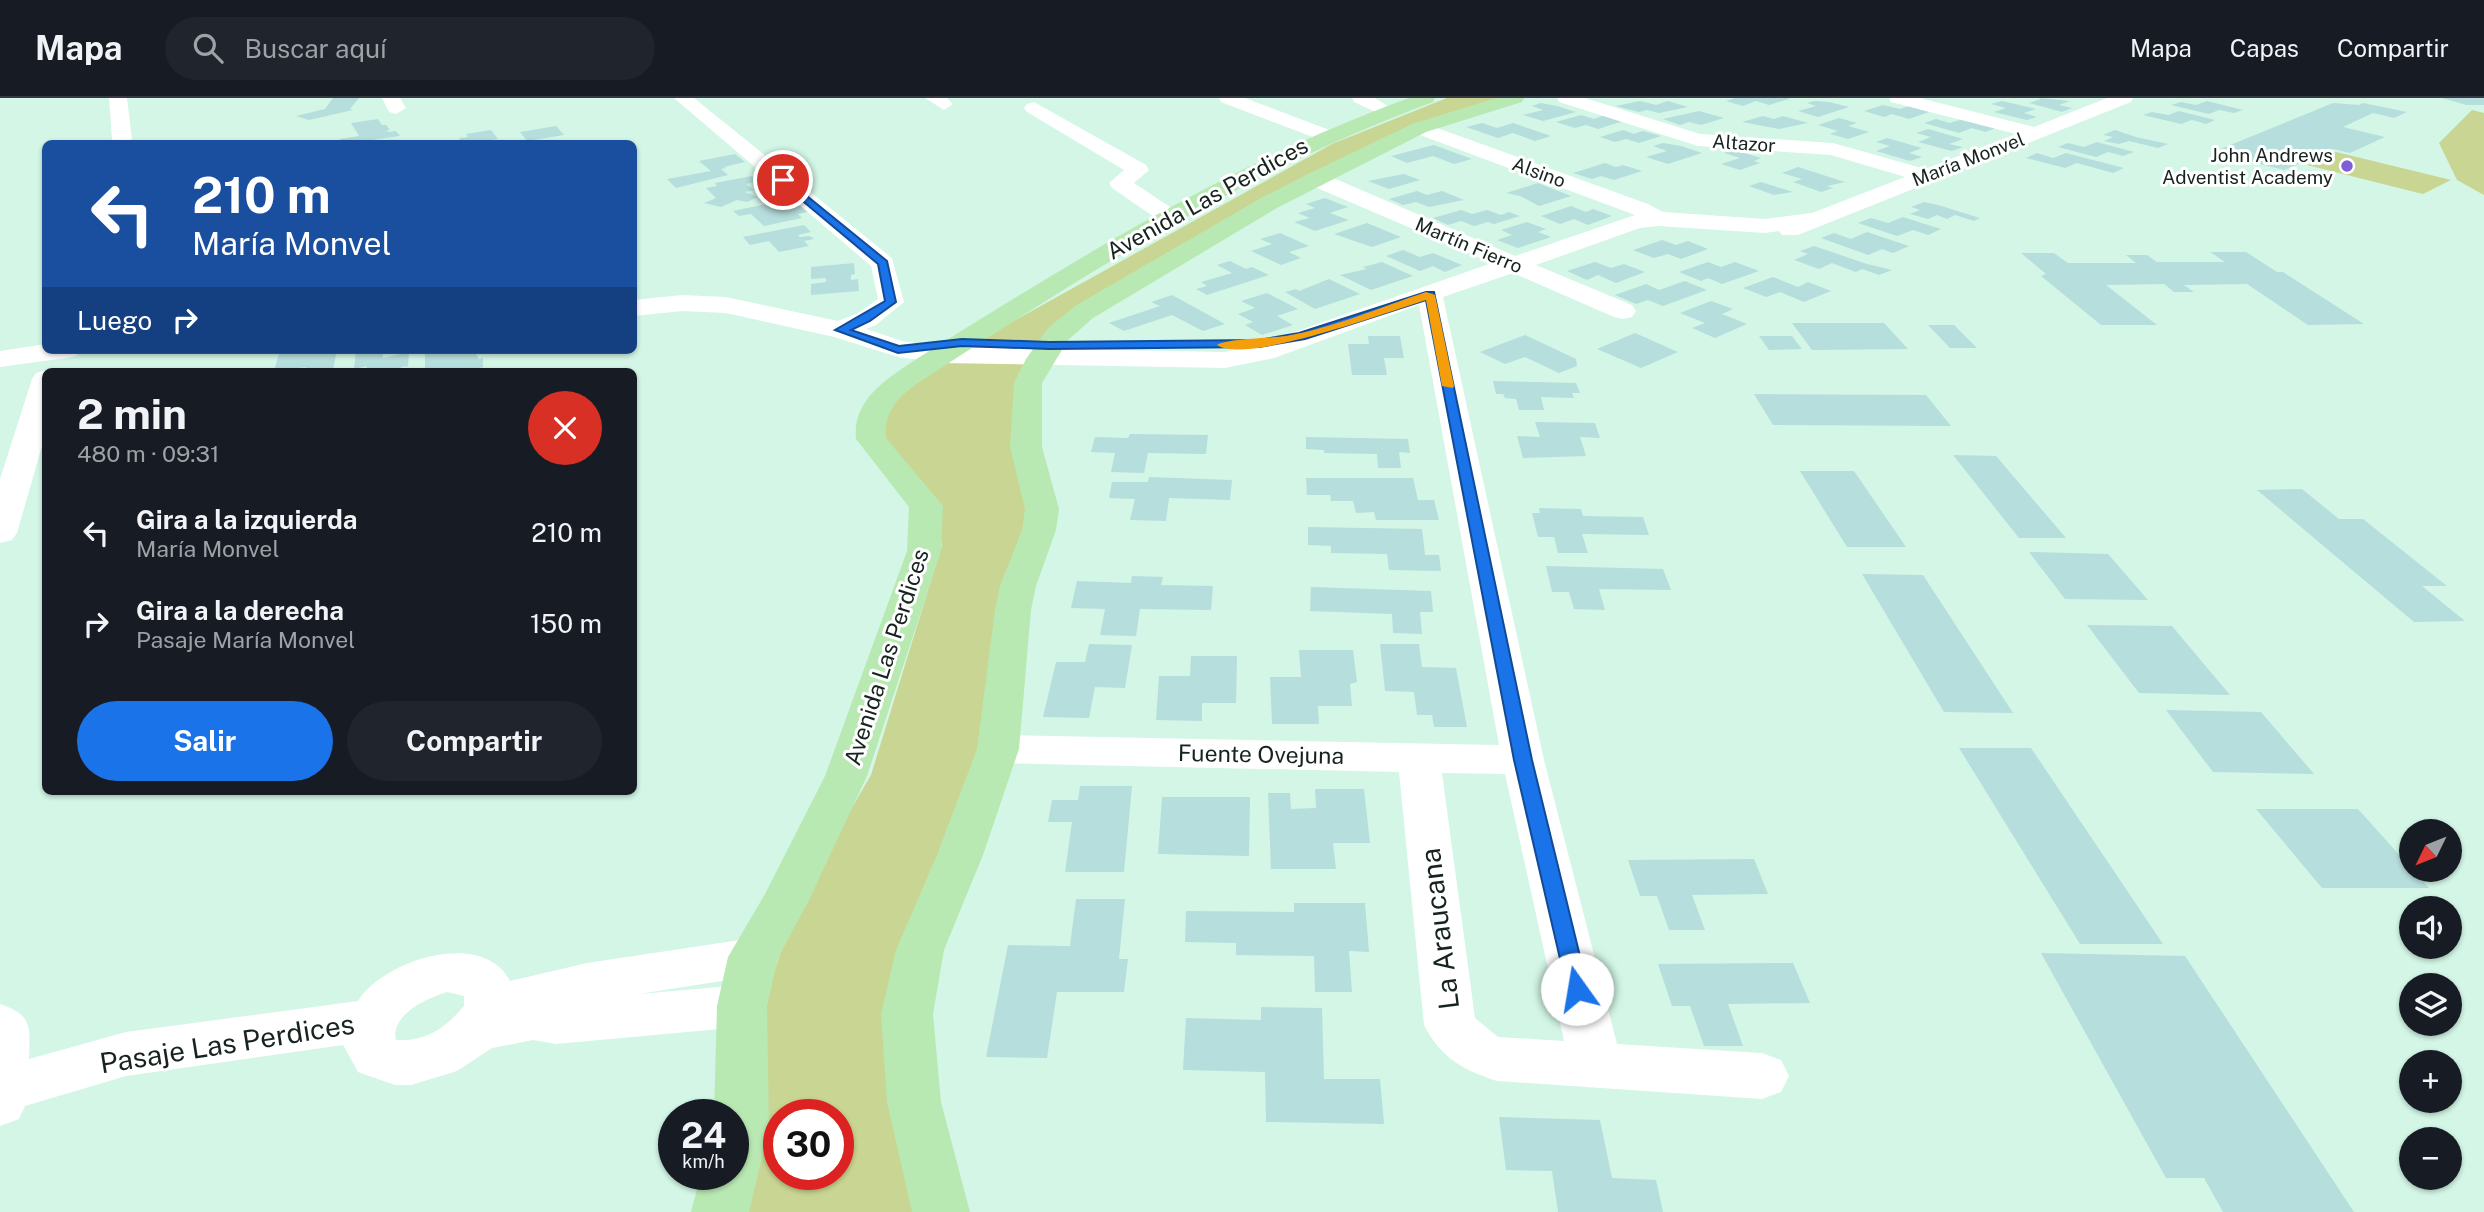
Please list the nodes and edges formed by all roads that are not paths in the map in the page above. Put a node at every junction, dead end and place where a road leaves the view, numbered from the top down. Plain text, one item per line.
1 (118, 98) edge
2 (683, 98) edge
3 (1228, 98) edge
4 (1361, 98) edge
5 (1426, 98) edge
6 (1515, 98) edge
7 (1566, 98) edge
8 (1898, 98) edge
9 (2124, 98) edge
10 (1034, 108) dead end
11 (1387, 111) junction
12 (1419, 128) junction
13 (2036, 132) junction
14 (1325, 135) junction
15 (122, 139) dead end
16 (1925, 176) junction
17 (1316, 179) junction
18 (1168, 216) junction
19 (1658, 219) junction
20 (1812, 220) junction
21 (1597, 236) junction
22 (1514, 265) junction
23 (1430, 295) junction
24 (637, 307) edge
25 (1623, 311) dead end
26 (841, 330) junction
27 (951, 349) junction
28 (1045, 352) junction
29 (0, 359) edge
30 (54, 363) edge
31 (42, 401) edge
32 (0, 533) edge
33 (998, 748) junction
34 (1419, 758) junction
35 (1523, 760) junction
36 (753, 957) junction
37 (742, 1006) junction
38 (484, 1018) junction
39 (371, 1020) junction
40 (0, 1025) edge
41 (1596, 1066) junction
42 (1762, 1076) dead end
43 (1, 1094) edge
44 (741, 1099) edge
45 (726, 1190) edge
46 (720, 1212) edge
47 (941, 1212) edge

1 - 15 street
2 - 26 street
3 - 14 street
4 - 11 street
5 - 11 main road, Avenida Las Perdices
6 - 12 main road
7 - 16 street, Altazor
8 - 13 street
9 - 13 street, María Monvel
10 - 18 street
11 - 14 main road, Avenida Las Perdices
12 - 17 main road
12 - 19 street, Alsino
13 - 16 street, María Monvel
14 - 18 main road, Avenida Las Perdices
16 - 20 street, María Monvel
17 - 22 street, Martín Fierro
17 - 28 main road
18 - 27 main road, Avenida Las Perdices
19 - 20 street, María Monvel
19 - 21 street, María Monvel
20 - 21 street, María Monvel
21 - 22 street, María Monvel
22 - 23 street, María Monvel
22 - 25 street, Martín Fierro
23 - 28 street, María Monvel
23 - 35 street
24 - 26 street, María Monvel
26 - 27 street, María Monvel
27 - 28 street, María Monvel
27 - 36 main road, Avenida Las Perdices
28 - 33 main road
29 - 30 street
31 - 32 street
33 - 34 street, Fuente Ovejuna
33 - 47 main road
34 - 35 street, Fuente Ovejuna
34 - 41 street, La Araucana
35 - 41 street
36 - 37 main road, Avenida Las Perdices
36 - 38 street, Pasaje Las Perdices
37 - 38 street, Pasaje Las Perdices
37 - 44 main road, Avenida Las Perdices
38 - 39 street, Pasaje Las Perdices
38 - 39 street, Pasaje Las Perdices
39 - 43 street, Pasaje Las Perdices
40 - 43 street, Pasaje Las Perdices
41 - 42 street, La Araucana
45 - 46 main road

